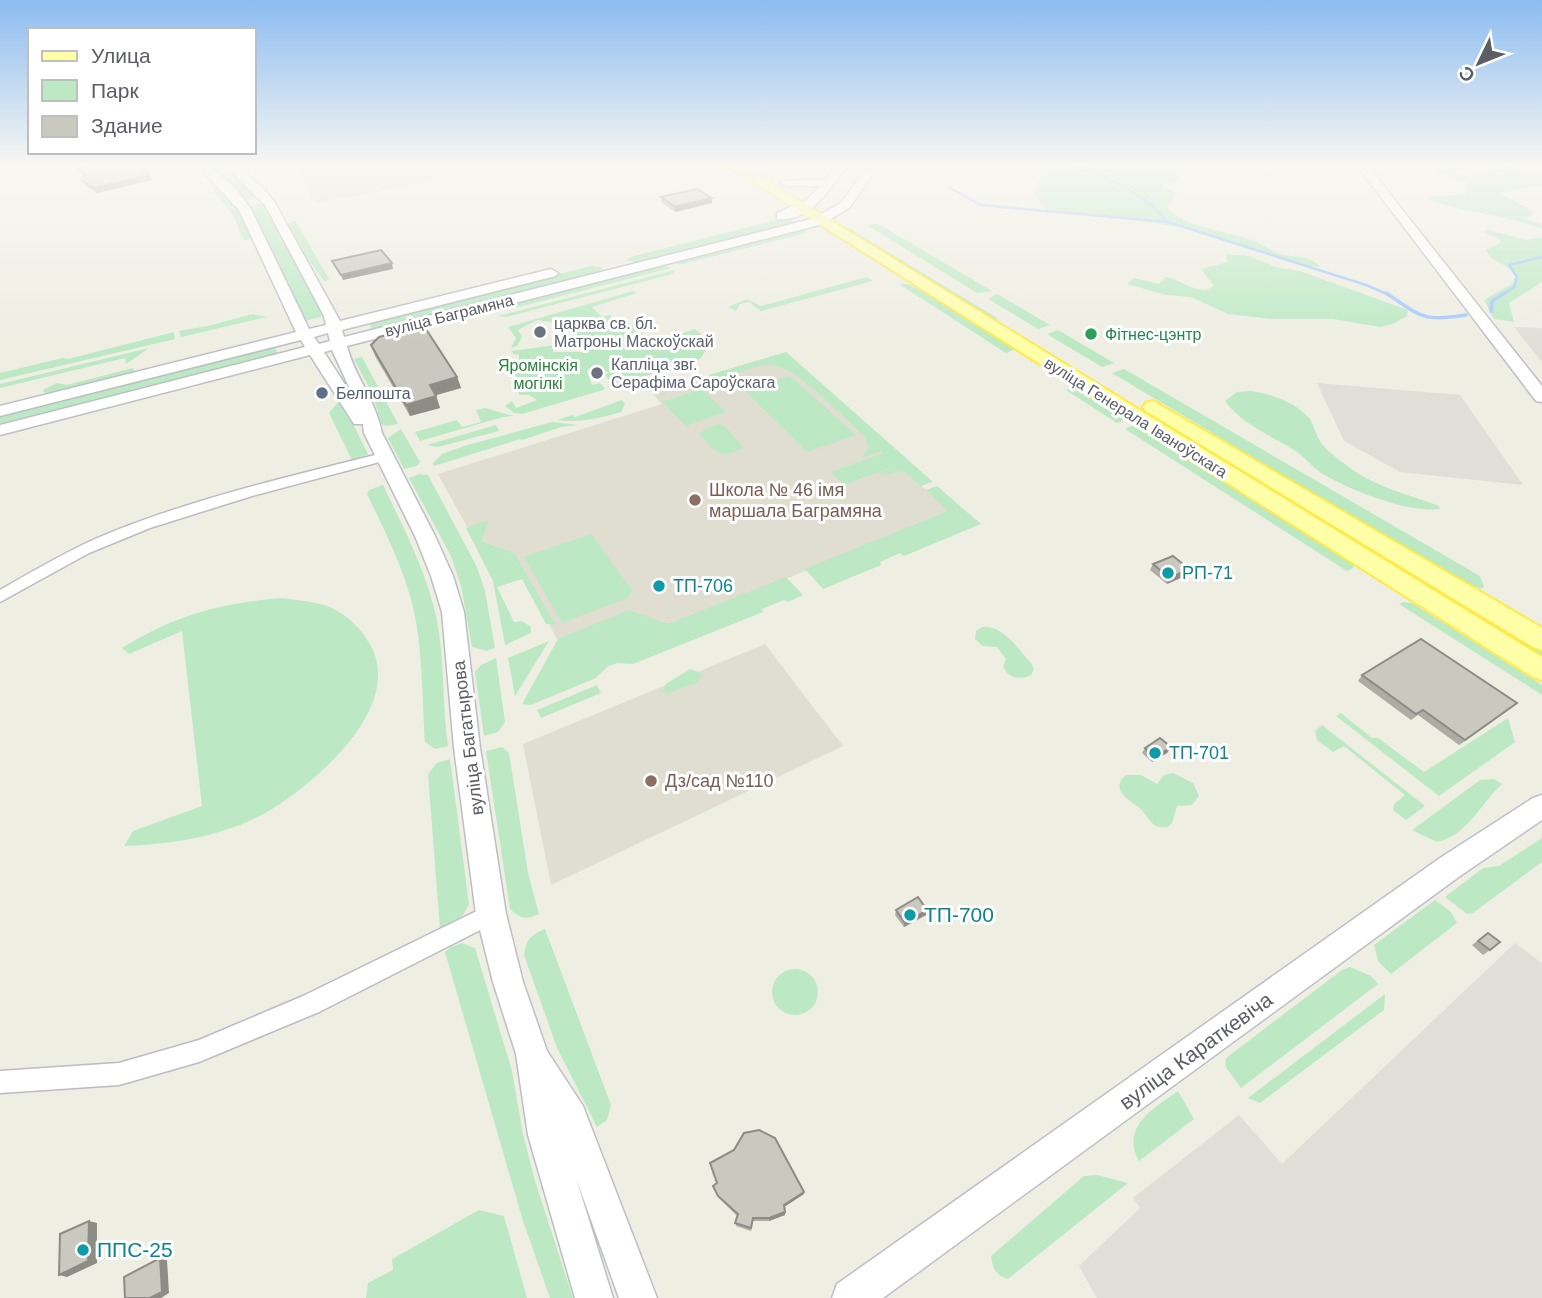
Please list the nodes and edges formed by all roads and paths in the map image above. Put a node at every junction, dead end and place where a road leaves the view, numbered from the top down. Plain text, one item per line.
1 (251, 225) edge
2 (281, 225) edge
3 (802, 225) edge
4 (827, 225) edge
5 (851, 225) edge
6 (1409, 225) edge
7 (650, 249) dead end
8 (643, 266) junction
9 (563, 270) dead end
10 (1000, 323) junction
11 (304, 334) junction
12 (336, 335) junction
13 (314, 350) junction
14 (1542, 397) edge
15 (0, 411) edge
16 (1146, 413) junction
17 (0, 430) edge
18 (373, 433) junction
19 (383, 457) junction
20 (0, 597) edge
21 (1542, 640) edge
22 (1542, 670) edge
23 (1542, 806) edge
24 (491, 915) junction
25 (532, 1054) junction
26 (0, 1082) edge
27 (594, 1298) edge
28 (638, 1298) edge
29 (850, 1298) edge

1 - 11 street, вуліца Багатырова
2 - 12 street, вуліца Багатырова
3 - 8 street, вуліца Баграмяна
4 - 10 main road, вуліца Генерала Іваноўскага
5 - 10 main road, вуліца Генерала Іваноўскага
6 - 14 street
7 - 8 street
8 - 12 street, вуліца Баграмяна
9 - 12 street, вуліца Баграмяна
10 - 16 main road, вуліца Генерала Іваноўскага
11 - 12 street, вуліца Баграмяна
11 - 13 street, вуліца Багатырова
11 - 15 street, вуліца Баграмяна
12 - 13 street, вуліца Баграмяна
12 - 18 street, вуліца Багатырова
13 - 17 street, вуліца Баграмяна
13 - 18 street, вуліца Багатырова
16 - 21 main road, вуліца Генерала Іваноўскага
16 - 22 main road, вуліца Генерала Іваноўскага
18 - 19 street, вуліца Багатырова
19 - 20 street
19 - 24 street, вуліца Багатырова
23 - 29 street, вуліца Караткевіча
24 - 25 street, вуліца Багатырова
24 - 26 street
25 - 27 street, вуліца Багатырова
25 - 28 street, вуліца Багатырова

